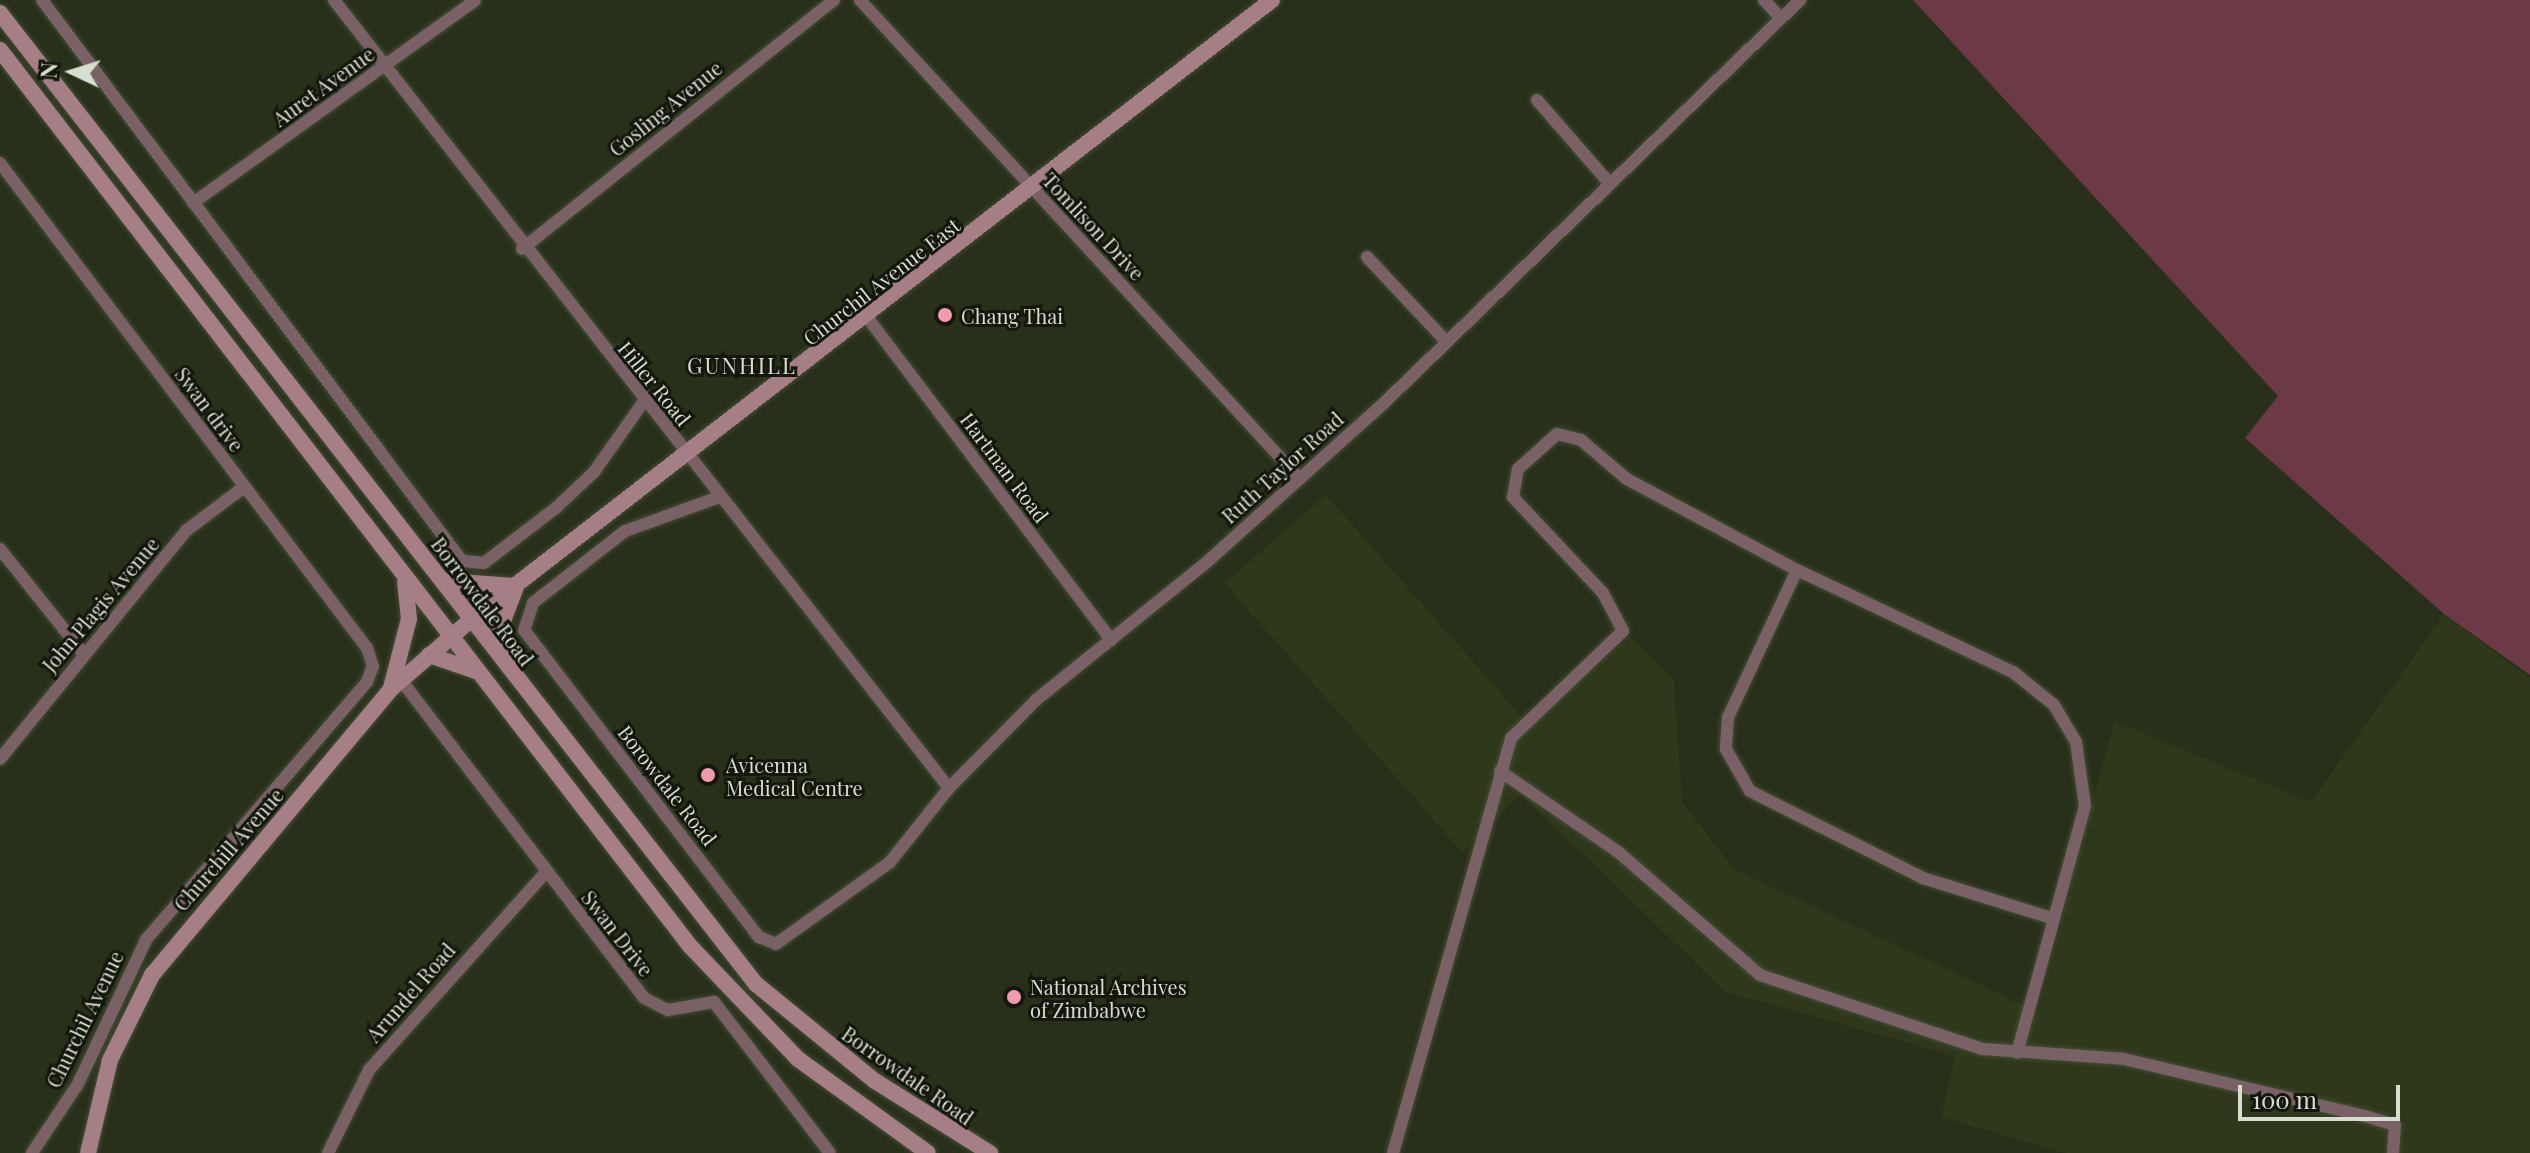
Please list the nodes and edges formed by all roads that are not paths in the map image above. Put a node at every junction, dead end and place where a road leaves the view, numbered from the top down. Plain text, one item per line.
1 (42, 0) edge
2 (334, 0) edge
3 (475, 0) edge
4 (834, 0) edge
5 (860, 0) edge
6 (1272, 0) edge
7 (1764, 0) edge
8 (1800, 0) edge
9 (0, 13) edge
10 (1781, 18) junction
11 (0, 51) edge
12 (382, 68) junction
13 (1537, 100) dead end
14 (0, 163) edge
15 (1610, 184) junction
16 (1032, 188) junction
17 (193, 203) junction
18 (522, 249) junction
19 (1367, 257) dead end
20 (867, 317) junction
21 (1444, 339) junction
22 (644, 401) junction
23 (688, 457) junction
24 (1300, 479) junction
25 (244, 487) junction
26 (719, 497) junction
27 (0, 549) edge
28 (1797, 570) junction
29 (403, 576) junction
30 (443, 581) junction
31 (517, 586) junction
32 (473, 618) junction
33 (451, 637) junction
34 (1111, 640) junction
35 (83, 653) junction
36 (429, 655) junction
37 (503, 660) junction
38 (481, 673) junction
39 (367, 682) joint
40 (396, 685) junction
41 (0, 759) edge
42 (1500, 771) junction
43 (949, 788) junction
44 (268, 794) junction
45 (287, 811) junction
46 (545, 873) junction
47 (2048, 917) junction
48 (776, 944) joint
49 (2017, 1053) junction
50 (87, 1151) edge
51 (32, 1153) edge
52 (328, 1153) edge
53 (830, 1153) edge
54 (928, 1153) edge
55 (990, 1153) edge
56 (1393, 1153) edge
57 (2393, 1153) edge

1 - 17 street
2 - 12 street, Hiller Road
3 - 12 street, Auret Avenue
4 - 18 street, Gosling Avenue
5 - 16 street, Tomlison Drive
6 - 16 main road, Churchil Avenue East
7 - 10 street
8 - 10 street, Ruth Taylor Road
9 - 30 main road, Borrowdale Road
10 - 15 street, Ruth Taylor Road
11 - 29 main road
12 - 17 street, Auret Avenue
12 - 18 street, Hiller Road
13 - 15 street
14 - 25 street, Swan drive
15 - 21 street, Ruth Taylor Road
16 - 20 main road, Churchil Avenue East
16 - 24 street, Tomlison Drive
17 - 22 street
18 - 22 street, Hiller Road
19 - 21 street
20 - 23 main road, Churchil Avenue East
20 - 34 street, Hartman Road
21 - 24 street, Ruth Taylor Road
22 - 23 street, Hiller Road
23 - 26 street, Hiller Road
23 - 31 main road, Churchil Avenue East
24 - 34 street, Ruth Taylor Road
25 - 35 street, John Plagis Avenue
25 - 39 street, Swan drive
26 - 43 street, Hiller Road
26 - 48 street, Borowdale Road
27 - 35 street
28 - 42 street
28 - 47 street
28 - 47 street
29 - 33 main road
29 - 40 main road
30 - 31 main road
30 - 32 main road, Borrowdale Road
31 - 32 main road, Churchil Avenue East
31 - 37 main road
32 - 33 main road, Churchill Avenue
32 - 37 main road, Borrowdale Road
33 - 36 main road, Churchill Avenue
33 - 38 main road
34 - 43 street, Ruth Taylor Road
35 - 41 street, John Plagis Avenue
36 - 38 main road
36 - 40 main road, Churchill Avenue
37 - 55 main road, Borrowdale Road
38 - 54 main road
39 - 44 street, Churchil Avenue
40 - 45 main road, Churchill Avenue
40 - 46 street, Swan Drive
42 - 49 street
42 - 56 street
43 - 48 street, Ruth Taylor Road
44 - 45 street
44 - 51 street, Churchil Avenue
45 - 50 main road, Churchill Avenue
46 - 52 street, Arundel Road
46 - 53 street, Swan Drive
47 - 49 street
49 - 57 street

